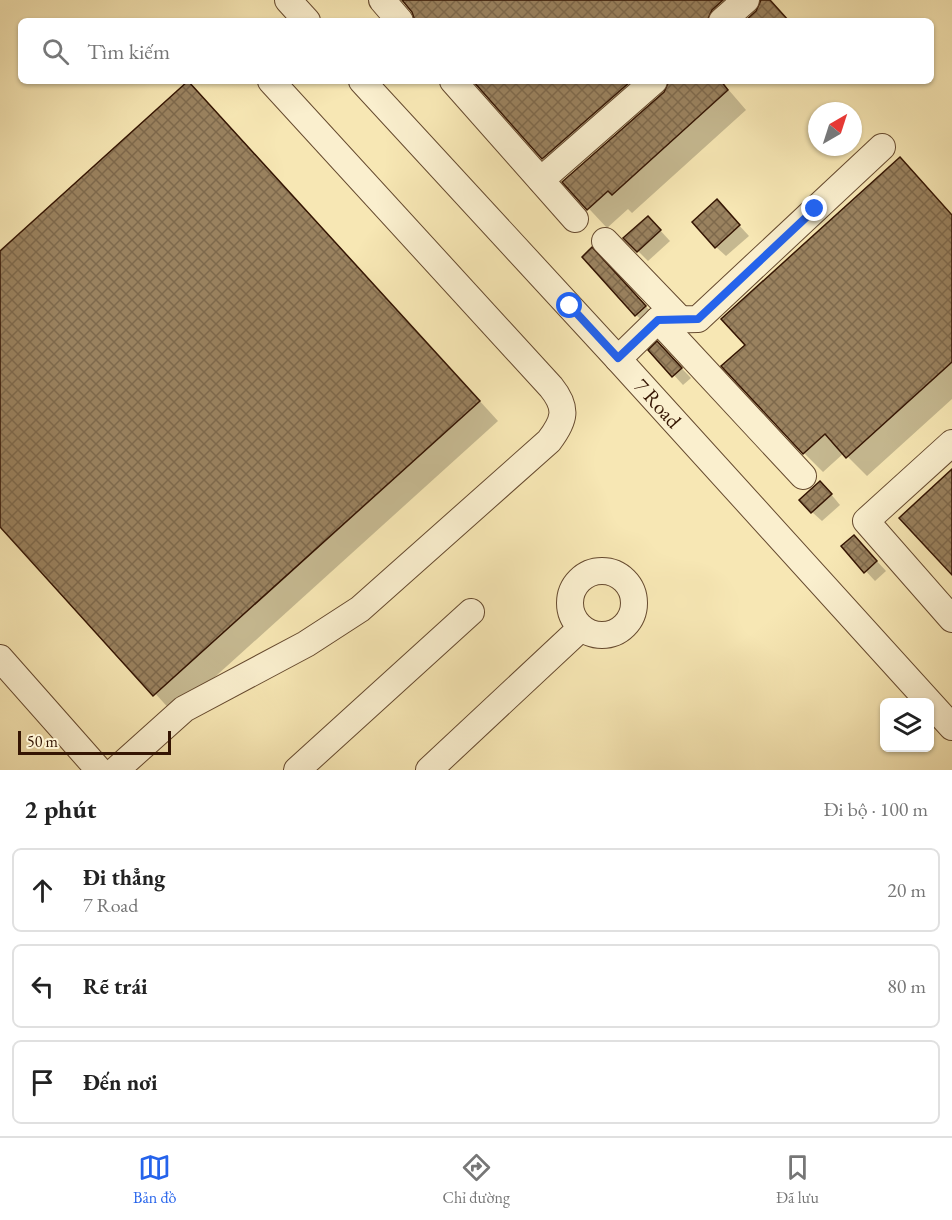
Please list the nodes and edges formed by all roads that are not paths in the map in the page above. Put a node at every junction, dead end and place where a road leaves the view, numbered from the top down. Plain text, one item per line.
1 (382, 0) edge
2 (746, 0) edge
3 (397, 18) edge
4 (725, 18) edge
5 (274, 84) edge
6 (365, 84) edge
7 (456, 84) edge
8 (651, 84) edge
9 (882, 147) dead end
10 (541, 180) junction
11 (574, 219) dead end
12 (605, 241) dead end
13 (669, 320) junction
14 (618, 358) junction
15 (952, 443) edge
16 (803, 476) dead end
17 (471, 612) dead end
18 (952, 619) edge
19 (581, 628) dead end
20 (0, 658) edge
21 (952, 727) edge
22 (143, 761) edge
23 (99, 770) edge
24 (117, 770) edge
25 (297, 770) edge
26 (429, 770) edge

1 - 3 street
2 - 4 street
5 - 22 street
6 - 14 street, 7 Road
7 - 10 street
8 - 10 street
9 - 13 street
10 - 11 street
12 - 13 street
13 - 14 street
13 - 16 street
14 - 21 street, 7 Road
15 - 18 street
17 - 25 street
19 - 26 street
20 - 23 street
22 - 24 street

